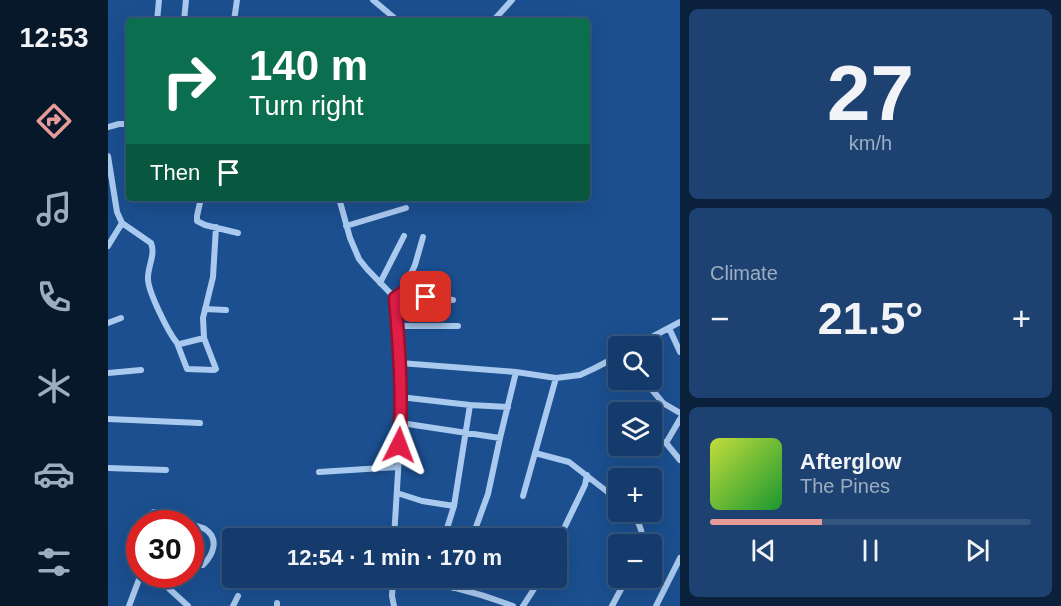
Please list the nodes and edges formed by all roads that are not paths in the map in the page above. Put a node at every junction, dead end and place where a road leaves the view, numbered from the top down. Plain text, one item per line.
1 (159, 0) edge
2 (186, 0) edge
3 (237, 0) edge
4 (373, 0) edge
5 (512, 0) edge
6 (157, 18) edge
7 (184, 18) edge
8 (234, 18) edge
9 (394, 18) edge
10 (496, 18) edge
11 (126, 124) edge
12 (108, 127) edge
13 (108, 156) edge
14 (200, 201) edge
15 (340, 201) edge
16 (406, 208) dead end
17 (122, 223) junction
18 (346, 226) junction
19 (216, 227) junction
20 (238, 233) dead end
21 (404, 236) dead end
22 (423, 237) dead end
23 (108, 246) edge
24 (380, 283) junction
25 (402, 293) junction
26 (395, 298) junction
27 (453, 300) dead end
28 (204, 309) junction
29 (226, 310) dead end
30 (121, 318) dead end
31 (680, 322) edge
32 (108, 323) edge
33 (397, 326) junction
34 (458, 326) dead end
35 (669, 328) junction
36 (654, 336) edge
37 (204, 338) junction
38 (177, 343) junction
39 (680, 352) edge
40 (608, 361) edge
41 (400, 363) junction
42 (141, 370) dead end
43 (516, 372) junction
44 (108, 373) edge
45 (556, 378) junction
46 (652, 390) edge
47 (400, 397) junction
48 (470, 405) junction
49 (508, 407) junction
50 (680, 413) edge
51 (108, 419) edge
52 (680, 419) edge
53 (200, 423) dead end
54 (401, 423) junction
55 (467, 433) junction
56 (500, 438) junction
57 (662, 442) edge
58 (666, 443) junction
59 (535, 453) junction
60 (680, 460) edge
61 (398, 467) junction
62 (108, 468) edge
63 (166, 470) dead end
64 (319, 472) dead end
65 (587, 475) junction
66 (608, 492) edge
67 (397, 493) junction
68 (523, 496) dead end
69 (454, 506) junction
70 (204, 528) edge
71 (395, 528) edge
72 (447, 528) edge
73 (475, 528) edge
74 (564, 528) edge
75 (680, 558) edge
76 (204, 564) edge
77 (136, 588) edge
78 (168, 588) edge
79 (392, 588) edge
80 (453, 588) edge
81 (535, 588) edge
82 (622, 588) edge
83 (238, 596) dead end
84 (129, 606) edge
85 (188, 606) edge
86 (233, 606) edge
87 (394, 606) edge
88 (513, 606) edge
89 (524, 606) edge
90 (612, 606) edge
91 (656, 606) edge

1 - 6 street
2 - 7 street
3 - 8 street
4 - 9 street
5 - 10 street
11 - 12 street
13 - 17 street
14 - 19 street
15 - 18 street
16 - 18 street
17 - 23 street
17 - 38 street
18 - 24 street
19 - 20 street
19 - 28 street
21 - 24 street
22 - 25 street
24 - 26 street
25 - 26 street
25 - 27 street
26 - 33 street
28 - 29 street
28 - 37 street
30 - 32 street
31 - 35 street
33 - 34 street
33 - 41 street
35 - 36 street
35 - 39 street
37 - 38 street
37 - 38 street
40 - 45 street
41 - 43 street
41 - 47 street
42 - 44 street
43 - 45 street
43 - 49 street
45 - 59 street
46 - 50 street
47 - 48 street
47 - 54 street
48 - 49 street
48 - 55 street
49 - 56 street
51 - 53 street
52 - 58 street
54 - 55 street
54 - 61 street
55 - 56 street
55 - 69 street
56 - 73 street
57 - 58 street
58 - 60 street
59 - 65 street
59 - 68 street
61 - 64 street
61 - 67 street
62 - 63 street
65 - 66 street
65 - 74 street
67 - 69 street
67 - 71 street
69 - 72 street
70 - 76 street
75 - 91 street
77 - 84 street
78 - 85 street
79 - 87 street
80 - 88 street
81 - 89 street
82 - 90 street
83 - 86 street

